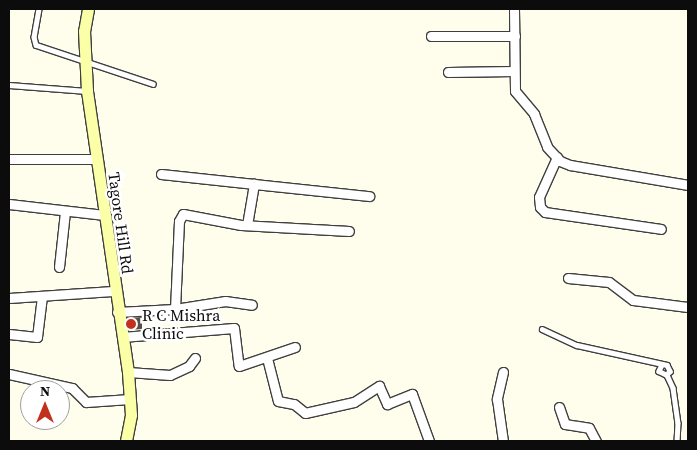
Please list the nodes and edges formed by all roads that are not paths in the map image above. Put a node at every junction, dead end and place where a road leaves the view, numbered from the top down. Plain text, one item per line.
1 (38, 9) edge
2 (88, 9) edge
3 (514, 9) edge
4 (430, 36) dead end
5 (515, 36) junction
6 (85, 61) junction
7 (514, 71) junction
8 (448, 72) dead end
9 (153, 84) dead end
10 (9, 85) edge
11 (87, 91) junction
12 (556, 156) junction
13 (9, 159) edge
14 (95, 159) junction
15 (161, 174) dead end
16 (254, 184) junction
17 (688, 185) edge
18 (369, 196) dead end
19 (9, 204) edge
20 (65, 212) junction
21 (104, 215) junction
22 (247, 225) junction
23 (660, 229) dead end
24 (350, 231) dead end
25 (59, 267) dead end
26 (568, 278) dead end
27 (114, 291) junction
28 (9, 298) edge
29 (42, 298) junction
30 (252, 306) dead end
31 (688, 307) edge
32 (174, 309) junction
33 (117, 312) junction
34 (542, 329) dead end
35 (9, 334) edge
36 (122, 336) junction
37 (295, 348) dead end
38 (195, 358) dead end
39 (267, 358) junction
40 (128, 372) junction
41 (503, 372) dead end
42 (9, 374) edge
43 (130, 399) junction
44 (559, 407) dead end
45 (126, 441) edge
46 (428, 441) edge
47 (503, 441) edge
48 (596, 441) edge
49 (677, 441) edge

1 - 6 lane
2 - 6 main road, Tagore Hill Rd
3 - 5 street
4 - 5 street
5 - 7 street
6 - 9 lane
6 - 11 main road, Tagore Hill Rd
7 - 8 street
7 - 12 street
10 - 11 lane
11 - 14 main road, Tagore Hill Rd
12 - 17 street
12 - 23 street
13 - 14 street
14 - 21 main road, Tagore Hill Rd
15 - 16 street
16 - 18 street
16 - 22 street
19 - 20 street
20 - 21 street
20 - 25 street
21 - 27 main road, Tagore Hill Rd
22 - 24 street
22 - 32 street
26 - 31 street
27 - 29 street
27 - 33 main road, Tagore Hill Rd
28 - 29 street
29 - 35 street
30 - 32 street
32 - 33 street
33 - 36 main road, Tagore Hill Rd
34 - 49 lane
36 - 39 street
36 - 40 main road, Tagore Hill Rd
37 - 39 street
38 - 40 street
39 - 46 street
40 - 43 main road, Tagore Hill Rd
41 - 47 street
42 - 43 street
43 - 45 main road, Tagore Hill Rd
44 - 48 street

